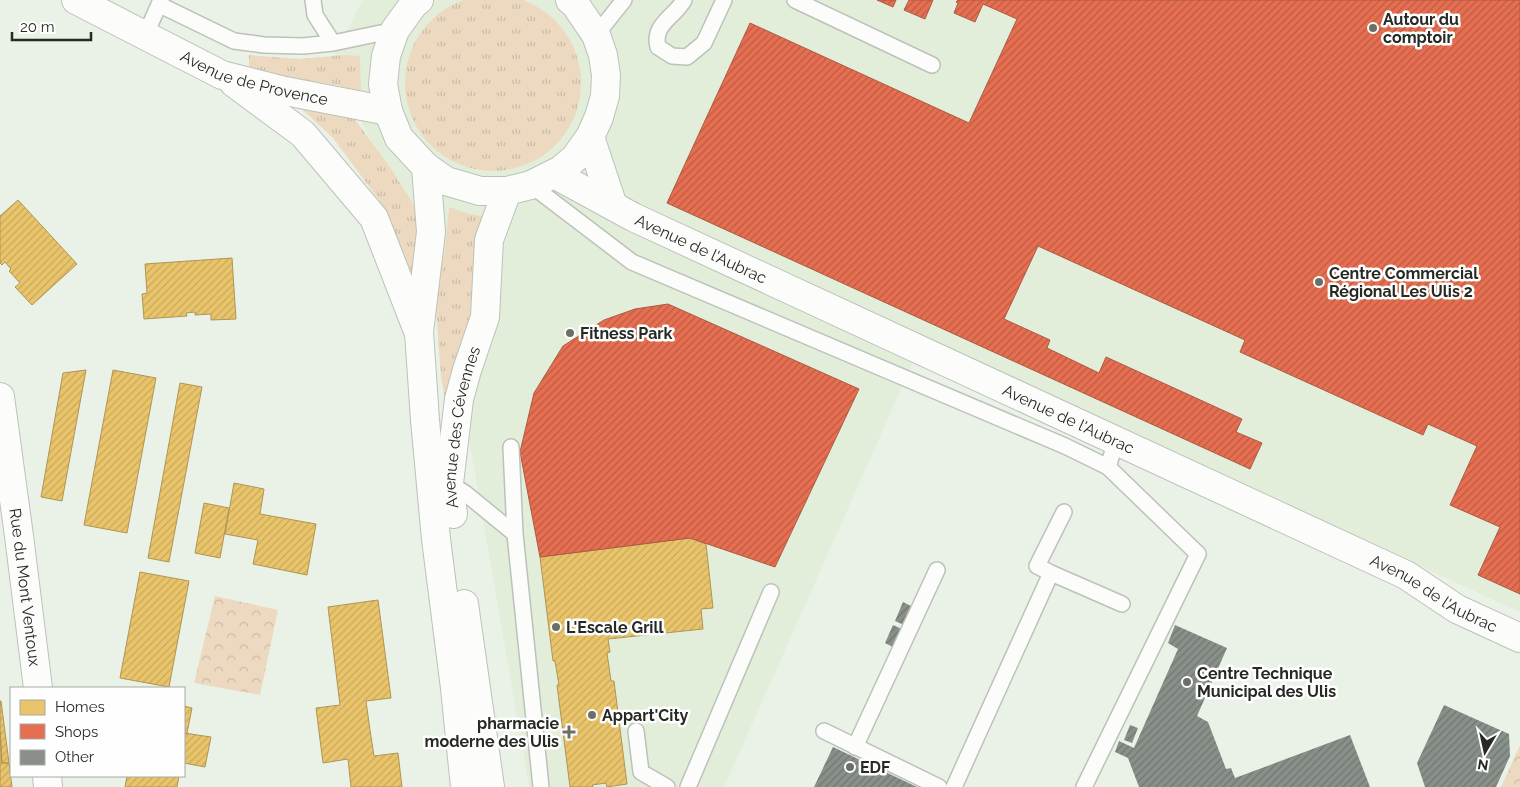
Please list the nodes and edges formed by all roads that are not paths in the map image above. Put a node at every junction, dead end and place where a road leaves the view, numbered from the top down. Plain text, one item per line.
1 (76, 0) edge
2 (313, 0) edge
3 (420, 0) edge
4 (570, 0) edge
5 (624, 0) edge
6 (684, 0) edge
7 (724, 0) edge
8 (795, 0) edge
9 (160, 2) edge
10 (395, 30) junction
11 (596, 35) junction
12 (145, 36) junction
13 (333, 43) junction
14 (932, 65) dead end
15 (222, 75) junction
16 (388, 111) junction
17 (590, 137) junction
18 (426, 167) junction
19 (531, 184) junction
20 (613, 206) junction
21 (419, 332) junction
22 (0, 397) edge
23 (1116, 441) junction
24 (511, 447) dead end
25 (1108, 467) junction
26 (449, 483) junction
27 (1064, 512) dead end
28 (515, 534) junction
29 (937, 570) dead end
30 (1051, 573) junction
31 (771, 592) dead end
32 (1122, 604) dead end
33 (1520, 638) edge
34 (38, 687) edge
35 (455, 688) junction
36 (636, 731) dead end
37 (824, 731) dead end
38 (855, 747) junction
39 (454, 787) edge
40 (464, 787) edge
41 (490, 787) edge
42 (541, 787) edge
43 (666, 787) edge
44 (688, 787) edge
45 (939, 787) edge
46 (954, 787) edge
47 (1084, 787) edge

1 - 12 street, Avenue de Provence
2 - 13 lane
3 - 10 street
4 - 11 street
5 - 11 lane
6 - 7 lane
8 - 14 lane
9 - 12 lane
9 - 13 lane
10 - 13 lane
10 - 16 street
11 - 17 street
12 - 15 street, Avenue de Provence
15 - 16 street, Avenue de Provence
15 - 21 street
16 - 18 street
17 - 19 street
17 - 20 street
18 - 19 street
18 - 21 street, Avenue des Cévennes
19 - 20 street, Avenue de l'Aubrac
19 - 25 lane
19 - 26 street, Avenue des Cévennes
20 - 23 street, Avenue de l'Aubrac
21 - 35 street, Avenue des Cévennes
22 - 34 street, Rue du Mont Ventoux
23 - 25 lane
23 - 33 street, Avenue de l'Aubrac
24 - 28 lane
25 - 47 lane
26 - 28 lane
26 - 41 street, Avenue des Cévennes
27 - 30 lane
28 - 42 lane
29 - 38 lane
30 - 32 lane
30 - 46 lane
31 - 44 lane
35 - 39 street, Avenue des Cévennes
35 - 40 street, Avenue des Cévennes
36 - 43 lane
37 - 38 lane
38 - 45 lane

